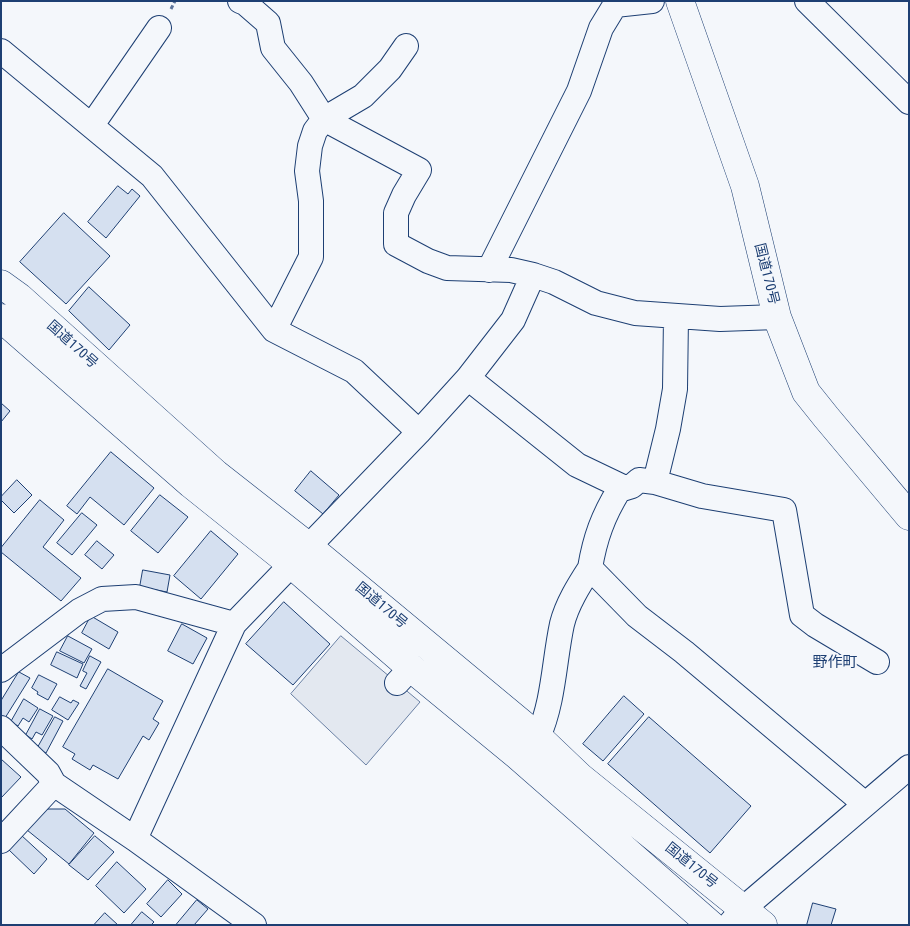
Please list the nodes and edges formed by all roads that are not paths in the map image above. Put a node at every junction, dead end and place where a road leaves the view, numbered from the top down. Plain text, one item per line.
1 (240, 1) edge
2 (652, 1) edge
3 (680, 1) edge
4 (807, 1) edge
5 (159, 28) dead end
6 (406, 46) dead end
7 (1, 51) edge
8 (909, 102) edge
9 (324, 119) junction
10 (92, 125) junction
11 (489, 270) junction
12 (533, 275) junction
13 (1, 284) edge
14 (676, 317) junction
15 (776, 317) junction
16 (1, 318) edge
17 (274, 330) junction
18 (468, 378) junction
19 (419, 432) junction
20 (655, 482) junction
21 (625, 488) junction
22 (909, 516) edge
23 (300, 556) junction
24 (590, 568) junction
25 (234, 624) junction
26 (877, 662) dead end
27 (1, 670) edge
28 (1, 728) edge
29 (538, 737) junction
30 (909, 767) edge
31 (54, 784) junction
32 (865, 804) junction
33 (135, 839) junction
34 (1, 841) edge
35 (746, 919) edge
36 (254, 925) edge
37 (711, 925) edge

1 - 9 street
2 - 11 street
3 - 15 highway, 国道170号
4 - 8 street
5 - 10 street
6 - 9 street
7 - 10 street
9 - 11 street
9 - 17 street
10 - 17 street
11 - 12 street
12 - 14 street
12 - 18 street
13 - 23 highway, 国道170号
14 - 15 street
14 - 20 street
15 - 22 highway, 国道170号
16 - 23 highway, 国道170号
17 - 19 street
18 - 19 street
18 - 21 street
19 - 23 street
20 - 21 street
20 - 26 street
21 - 24 street
23 - 25 street
23 - 29 highway, 国道170号
23 - 37 highway, 国道170号
24 - 29 street
24 - 32 street
25 - 27 street
25 - 33 street
28 - 31 street
29 - 35 highway, 国道170号
30 - 32 street
31 - 33 street
31 - 34 street
32 - 35 street
33 - 36 street

